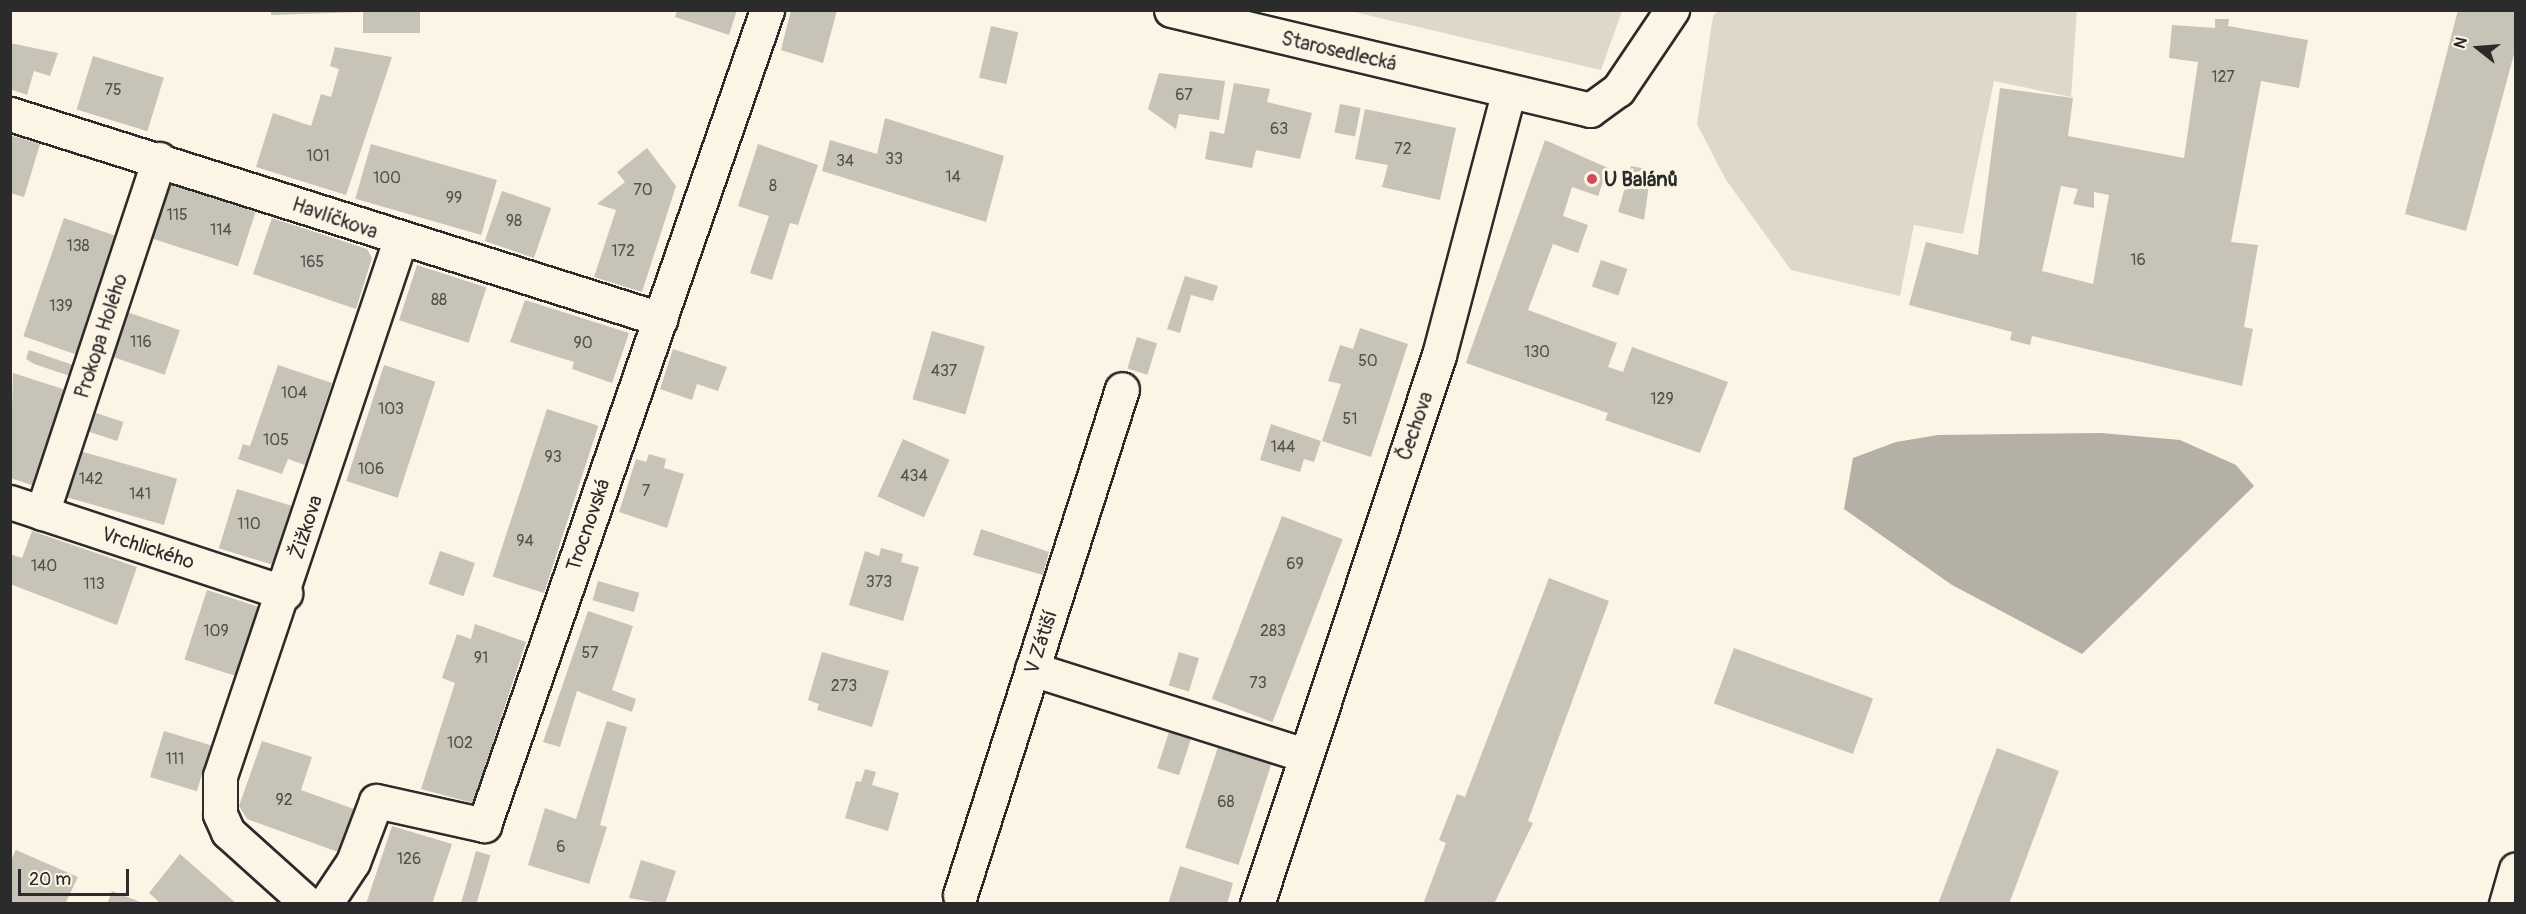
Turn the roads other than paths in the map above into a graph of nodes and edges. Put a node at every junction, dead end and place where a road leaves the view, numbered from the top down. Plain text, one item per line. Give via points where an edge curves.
1 (767, 10) edge
2 (1171, 10) edge
3 (1672, 10) edge
4 (1508, 93) junction
5 (10, 114) edge
6 (159, 159) junction
7 (400, 240) junction
8 (660, 319) junction
9 (1122, 389) dead end
10 (10, 502) edge
11 (42, 513) junction
12 (285, 593) junction
13 (1032, 669) junction
14 (1304, 755) junction
15 (2516, 869) edge
16 (960, 895) dead end
17 (308, 903) edge
18 (325, 903) edge
19 (1257, 903) edge
20 (2506, 903) edge

1 - 8 street, Trocnovská
2 - 4 street, Starosedlecká
3 - 4 street, Starosedlecká via 1618,90 1590,110
4 - 14 street, Čechova via 1438,355
5 - 6 street, Havlíčkova
6 - 7 street, Havlíčkova
6 - 11 street, Prokopa Holého
7 - 8 street, Havlíčkova
7 - 12 street, Žižkova
8 - 18 street, Trocnovská via 484,825 376,801 353,862
9 - 13 street, V Zátiší
10 - 11 street, Vrchlického
11 - 12 street, Vrchlického
12 - 17 street, Žižkova via 220,776 220,814 240,847
13 - 14 street
13 - 16 street, V Zátiší
14 - 19 street, Čechova
15 - 20 street

